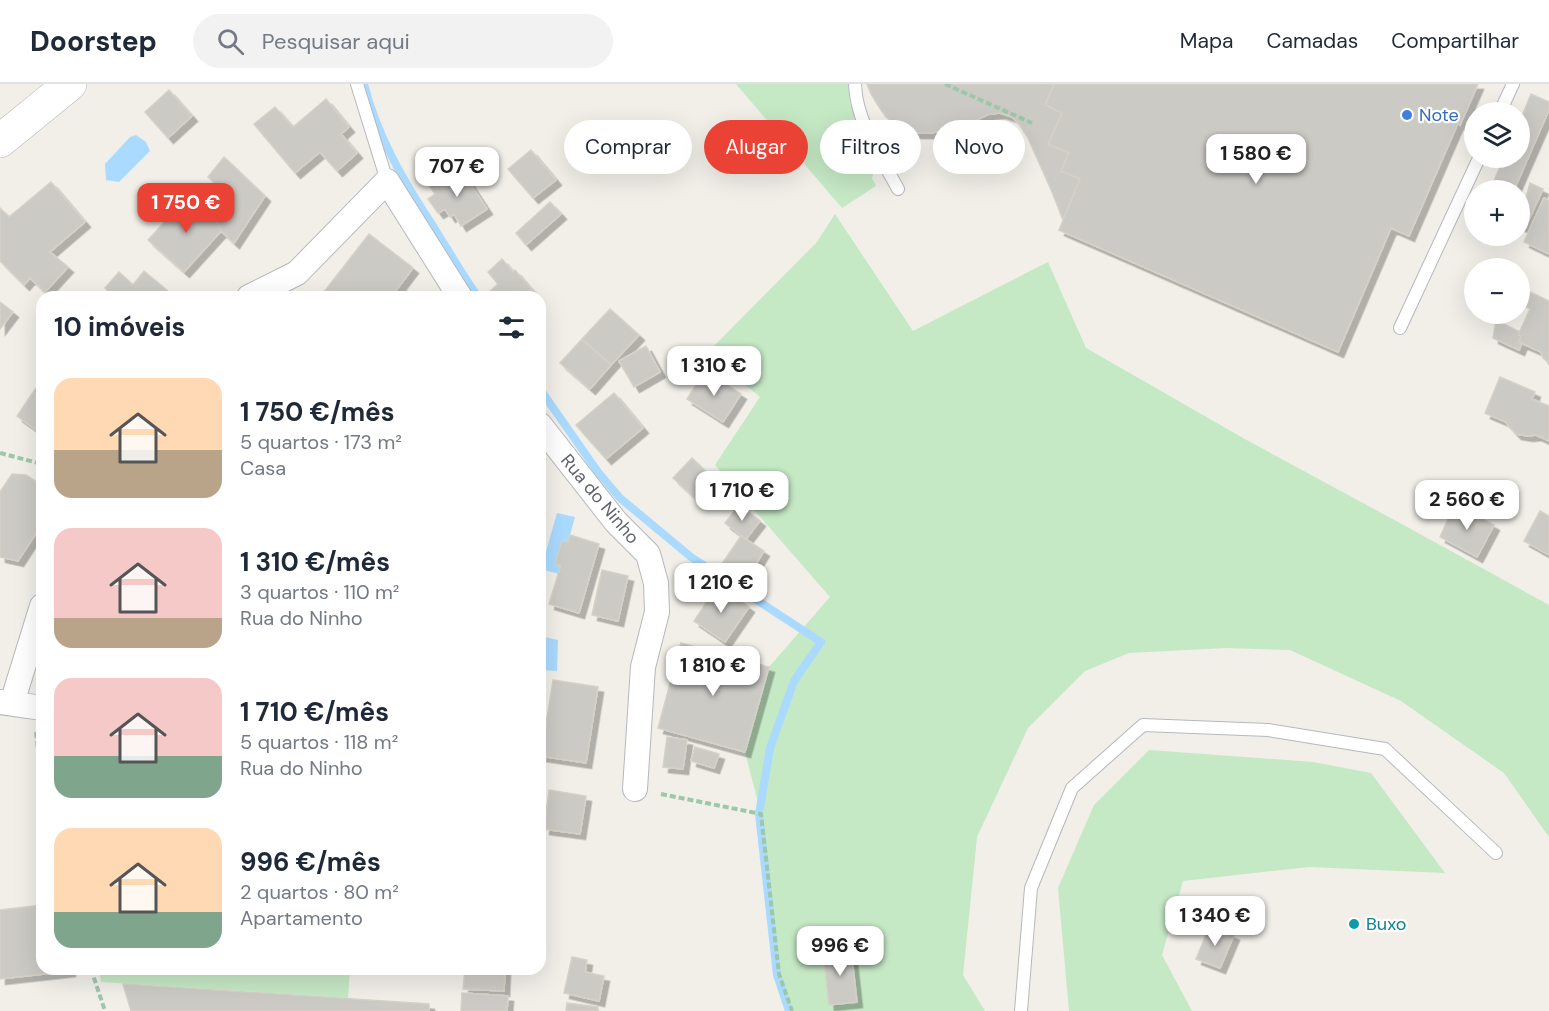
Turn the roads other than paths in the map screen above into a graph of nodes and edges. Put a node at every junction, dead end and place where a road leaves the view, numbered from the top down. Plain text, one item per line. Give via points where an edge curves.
1 (70, 84) edge
2 (357, 84) edge
3 (855, 84) edge
4 (1513, 84) edge
5 (1505, 102) edge
6 (0, 141) edge
7 (1474, 168) edge
8 (387, 181) junction
9 (898, 189) dead end
10 (261, 291) edge
11 (456, 291) edge
12 (1400, 328) dead end
13 (546, 434) edge
14 (36, 622) edge
15 (6, 703) edge
16 (36, 714) edge
17 (635, 789) road end
18 (1496, 853) dead end
19 (1021, 1011) edge

1 - 6 street
2 - 8 lane
3 - 9 lane via 862,120
4 - 5 lane
7 - 12 lane
8 - 10 street via 297,273
8 - 11 street
13 - 17 street, Rua do Ninho via 616,522 648,555 656,583 657,612 644,667
14 - 15 street
15 - 16 street
18 - 19 lane via 1385,749 1269,730 1143,725 1072,788 1031,888

